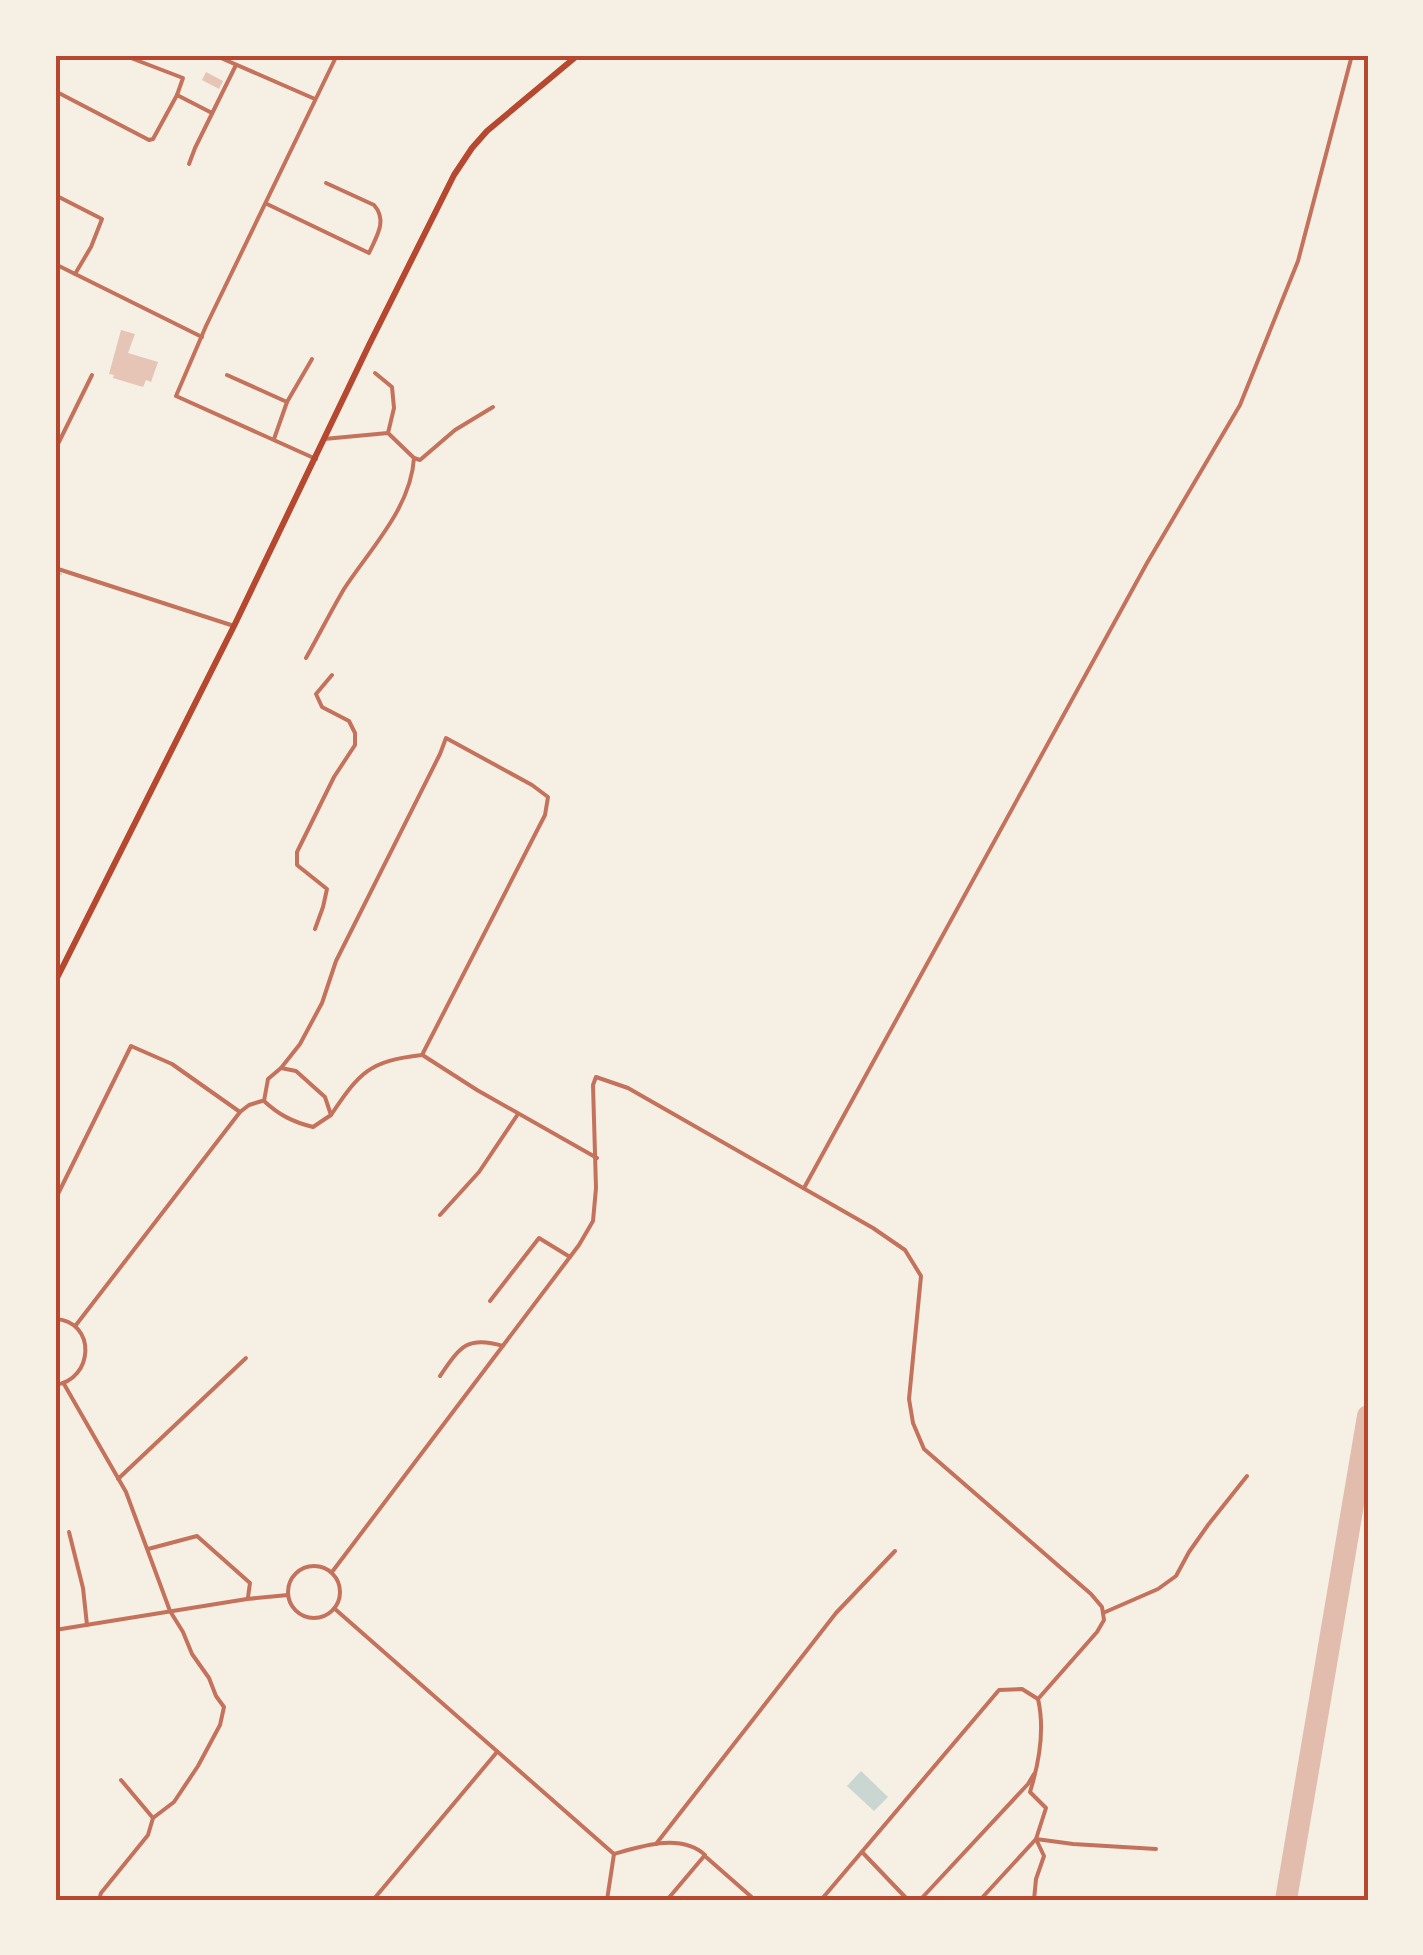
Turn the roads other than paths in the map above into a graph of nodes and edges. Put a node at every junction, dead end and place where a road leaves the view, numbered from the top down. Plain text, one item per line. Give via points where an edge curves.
1 (123, 55) edge
2 (214, 55) edge
3 (337, 55) edge
4 (578, 55) edge
5 (1352, 55) edge
6 (236, 66) junction
7 (55, 91) edge
8 (177, 95) junction
9 (315, 99) junction
10 (212, 113) junction
11 (189, 164) dead end
12 (326, 182) dead end
13 (55, 195) edge
14 (266, 204) junction
15 (55, 264) edge
16 (75, 274) junction
17 (202, 338) junction
18 (312, 358) dead end
19 (376, 372) dead end
20 (92, 375) dead end
21 (228, 375) dead end
22 (287, 402) junction
23 (493, 407) dead end
24 (388, 433) junction
25 (274, 439) junction
26 (324, 439) junction
27 (55, 450) edge
28 (316, 458) junction
29 (414, 458) junction
30 (55, 568) edge
31 (234, 626) junction
32 (306, 658) dead end
33 (332, 675) dead end
34 (315, 930) dead end
35 (55, 954) edge
36 (68, 956) junction
37 (55, 982) edge
38 (422, 1055) junction
39 (281, 1068) junction
40 (264, 1100) junction
41 (240, 1112) junction
42 (518, 1114) junction
43 (331, 1115) junction
44 (596, 1158) junction
45 (804, 1188) junction
46 (55, 1200) edge
47 (440, 1215) dead end
48 (570, 1257) junction
49 (490, 1300) dead end
50 (55, 1318) edge
51 (76, 1326) junction
52 (503, 1346) junction
53 (246, 1358) dead end
54 (440, 1376) dead end
55 (64, 1384) junction
56 (55, 1385) edge
57 (1247, 1476) dead end
58 (118, 1479) junction
59 (69, 1532) dead end
60 (148, 1549) junction
61 (895, 1552) dead end
62 (332, 1572) junction
63 (288, 1595) junction
64 (248, 1599) junction
65 (334, 1610) junction
66 (170, 1611) junction
67 (1103, 1613) junction
68 (87, 1625) junction
69 (55, 1630) edge
70 (1038, 1698) junction
71 (497, 1752) junction
72 (1038, 1766) junction
73 (121, 1780) dead end
74 (153, 1818) junction
75 (1036, 1838) junction
76 (656, 1844) junction
77 (1156, 1849) dead end
78 (863, 1853) junction
79 (614, 1854) junction
80 (705, 1855) junction
81 (752, 1899) edge
82 (98, 1900) edge
83 (374, 1900) edge
84 (607, 1900) edge
85 (667, 1900) edge
86 (821, 1900) edge
87 (908, 1900) edge
88 (920, 1900) edge
89 (980, 1900) edge
90 (1034, 1900) edge

1 - 8 street via 181,76
2 - 6 street
3 - 9 street
4 - 26 main road via 498,120 461,164
5 - 45 street via 1298,261 1240,405
6 - 9 street
6 - 10 street
7 - 8 street via 149,140
8 - 10 street
9 - 14 street
10 - 11 street
12 - 14 street via 380,211 368,253
13 - 16 street via 102,219
14 - 17 street
15 - 16 street
16 - 17 street
17 - 25 street via 176,396
18 - 22 street
19 - 24 street via 392,387
20 - 27 street
21 - 22 street
22 - 25 street
23 - 29 street
24 - 26 street
24 - 29 street
25 - 28 street
26 - 28 main road
28 - 31 main road
29 - 32 street via 403,499
30 - 31 street
31 - 36 main road
33 - 34 street via 316,694 322,707 349,721 355,744 297,852 297,866 327,889
35 - 36 street
36 - 37 main road
38 - 39 street via 546,815 548,797 446,738 336,961 322,1003
38 - 42 street
38 - 43 street via 370,1068
39 - 40 street via 268,1078
39 - 43 street via 296,1071 325,1097
40 - 41 street
40 - 43 street via 313,1127
41 - 46 street via 172,1064 131,1046
41 - 51 street
42 - 44 street
42 - 47 street
44 - 45 street via 596,1077 628,1088
44 - 48 street via 592,1221
45 - 67 street via 905,1250 921,1276 909,1398 924,1449 1091,1594
48 - 49 street via 539,1238
48 - 52 street
50 - 51 street
51 - 55 street via 87,1354
52 - 54 street via 482,1340 459,1348
52 - 62 street
53 - 58 street
55 - 56 street
55 - 58 street
57 - 67 street via 1176,1576
58 - 60 street
59 - 68 street
60 - 64 street via 196,1536 250,1583
60 - 66 street
61 - 76 street via 836,1613
62 - 63 street via 308,1566 290,1582
62 - 65 street via 341,1590
63 - 64 street
63 - 65 street via 292,1607 312,1619
64 - 66 street
65 - 71 street
66 - 68 street
66 - 74 street via 224,1707 198,1766 174,1802
67 - 70 street via 1097,1632
68 - 69 street
70 - 72 street
70 - 78 street via 1022,1689 1000,1690
71 - 79 street
71 - 83 street
72 - 75 street via 1030,1792 1046,1808
72 - 88 street
73 - 74 street
74 - 82 street via 148,1836
75 - 77 street
75 - 89 street
75 - 90 street via 1044,1856
76 - 79 street
76 - 80 street via 697,1848
78 - 86 street
78 - 87 street
79 - 84 street
80 - 81 street
80 - 85 street

